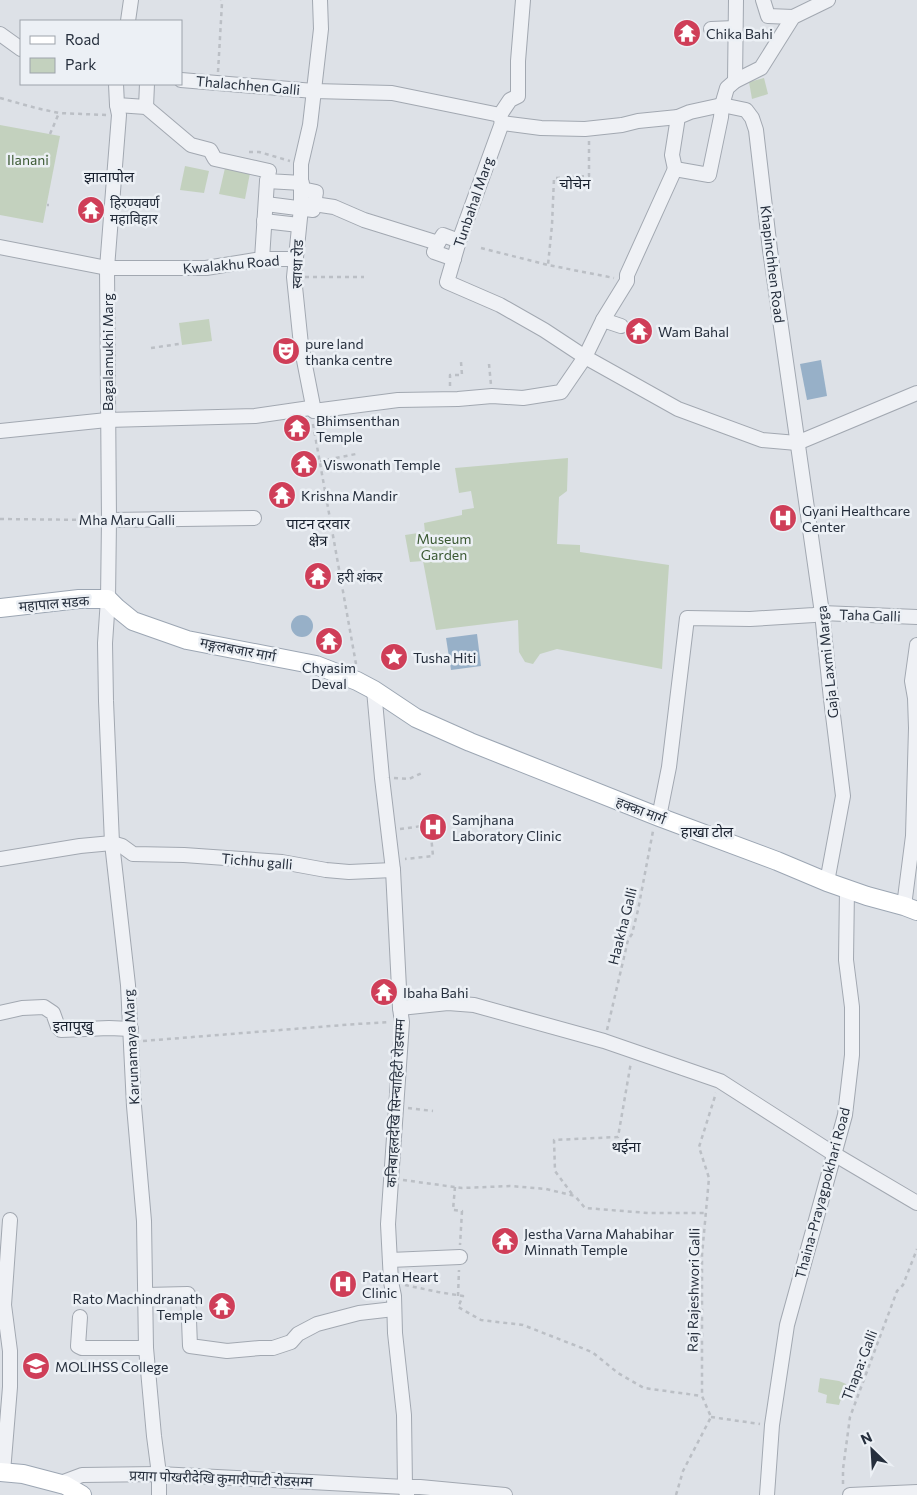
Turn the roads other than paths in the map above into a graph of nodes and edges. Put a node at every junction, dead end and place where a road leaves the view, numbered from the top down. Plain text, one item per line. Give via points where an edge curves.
1 (131, 0) edge
2 (320, 0) edge
3 (523, 0) edge
4 (736, 0) edge
5 (763, 0) edge
6 (828, 0) edge
7 (793, 17) junction
8 (128, 20) edge
9 (735, 28) junction
10 (710, 29) dead end
11 (0, 34) edge
12 (20, 47) edge
13 (182, 80) edge
14 (735, 80) junction
15 (116, 85) edge
16 (147, 85) edge
17 (314, 91) junction
18 (722, 106) junction
19 (146, 108) junction
20 (118, 110) junction
21 (678, 117) junction
22 (501, 119) junction
23 (675, 169) junction
24 (267, 181) junction
25 (302, 186) junction
26 (266, 204) junction
27 (308, 206) junction
28 (264, 221) junction
29 (299, 224) junction
30 (459, 241) junction
31 (438, 243) junction
32 (0, 247) edge
33 (262, 259) junction
34 (296, 259) junction
35 (454, 259) junction
36 (107, 268) junction
37 (603, 320) junction
38 (622, 326) dead end
39 (585, 357) junction
40 (917, 393) edge
41 (312, 409) junction
42 (107, 420) junction
43 (0, 431) edge
44 (797, 443) junction
45 (254, 518) dead end
46 (109, 520) junction
47 (108, 599) junction
48 (0, 608) edge
49 (822, 612) junction
50 (917, 616) edge
51 (917, 645) edge
52 (374, 690) junction
53 (659, 817) junction
54 (117, 844) junction
55 (0, 859) edge
56 (392, 865) junction
57 (827, 882) junction
58 (847, 889) junction
59 (910, 909) edge
60 (0, 1013) edge
61 (401, 1015) junction
62 (131, 1036) junction
63 (834, 1154) junction
64 (917, 1203) edge
65 (10, 1220) dead end
66 (460, 1257) road end
67 (390, 1260) junction
68 (3, 1265) edge
69 (146, 1295) junction
70 (394, 1309) junction
71 (80, 1317) dead end
72 (146, 1348) junction
73 (1, 1472) edge
74 (160, 1474) junction
75 (58, 1484) junction
76 (328, 1489) edge
77 (406, 1491) edge
78 (847, 1491) edge
79 (917, 1492) edge
80 (82, 1495) edge
81 (159, 1495) edge
82 (505, 1495) edge
83 (767, 1495) edge

1 - 8 street
2 - 17 street, स्वाथा रोड via 321,29
3 - 22 street via 518,96 510,100
4 - 9 street
5 - 7 street via 768,16
6 - 7 street
7 - 14 street via 761,68
9 - 10 street
9 - 14 street
11 - 12 street
13 - 17 street, Thalachhen Galli
14 - 18 street via 728,88
15 - 20 street, Bagalamukhi Marg
16 - 19 street
17 - 22 street, Thalachhen Galli via 392,93
17 - 25 street, स्वाथा रोड via 301,164
18 - 21 street, Thalachhen Galli
18 - 23 street via 709,176
18 - 44 street, Khapinchhen Road via 746,110 756,130
19 - 20 street
19 - 24 street via 191,145 210,150 215,159 268,171
20 - 36 street, Bagalamukhi Marg
21 - 22 street, Thalachhen Galli via 589,129 541,128
21 - 23 street via 672,155
22 - 30 street, Tunbahal Marg
23 - 37 street via 626,275 627,281
24 - 25 street
24 - 26 street
25 - 27 street, स्वाथा रोड
26 - 27 street
26 - 28 street
27 - 29 street, स्वाथा रोड
27 - 31 street via 334,207
28 - 29 street
28 - 33 street
29 - 34 street, स्वाथा रोड
30 - 31 street via 443,235
30 - 35 street, Tunbahal Marg
31 - 35 street via 434,252
32 - 36 street, Kwalakhu Road
33 - 34 street, Kwalakhu Road
33 - 36 street, Kwalakhu Road via 206,268
34 - 41 street, स्वाथा रोड via 294,277
35 - 39 street, Tunbahal Marg via 447,282 500,305
36 - 42 street, Bagalamukhi Marg
37 - 38 street
37 - 39 street
39 - 41 street via 561,392 523,398 398,400
39 - 44 street via 678,409 762,440
40 - 44 street
41 - 42 street via 255,416
42 - 43 street
42 - 46 street, Bagalamukhi Marg
44 - 49 street, Gaja Laxmi Marga
45 - 46 street, Mha Maru Galli
46 - 47 street, Bagalamukhi Marg
47 - 48 main road, महापाल सडक
47 - 52 main road, मङ्गलबजार मार्ग via 133,621 160,631 187,640 316,665
47 - 54 street, Karunamaya Marg via 106,702
49 - 50 street, Taha Galli
49 - 53 street, Taha Galli via 750,619 687,618 669,767
49 - 57 street, Gaja Laxmi Marga via 842,796
51 - 59 street via 912,680 916,728
52 - 53 main road, हक्का मार्ग via 416,718
52 - 56 street, कनिबाहलदेखि सिन्चाहिटी रोडसम्म
53 - 57 main road, हक्का मार्ग via 778,860
54 - 55 street via 80,846
54 - 56 street, Tichhu galli via 134,854 282,862 349,872
54 - 62 street, Karunamaya Marg
56 - 61 street, कनिबाहलदेखि सिन्चाहिटी रोडसम्म
57 - 58 main road, हक्का मार्ग
58 - 59 main road, हक्का मार्ग
58 - 63 street, Thaina-Prayagpokhari Road via 846,960 852,1007 852,1054 845,1116
60 - 62 street via 44,1007 53,1013 61,1030 109,1028
61 - 63 street via 448,1003 474,1005 604,1041 720,1081
61 - 67 street, कनिबाहलदेखि सिन्चाहिटी रोडसम्म via 388,1224
62 - 69 street, Karunamaya Marg
63 - 64 street
63 - 83 street, Thaina-Prayagpokhari Road via 787,1325 772,1425
65 - 68 street
66 - 67 street
67 - 70 street, कनिबाहलदेखि सिन्चाहिटी रोडसम्म
68 - 73 street via 10,1386
69 - 70 street via 188,1294 190,1346 227,1351 273,1348 291,1342 298,1334 317,1324 359,1313
69 - 72 street, Karunamaya Marg
70 - 77 street, कनिबाहलदेखि सिन्चाहिटी रोडसम्म via 404,1415
71 - 72 street via 78,1346 82,1348
72 - 74 street, Karunamaya Marg
73 - 75 main road via 23,1474
74 - 75 street, प्रयाग पोखरीदेखि कुमारीपाटी रोडसम्म via 82,1475
74 - 76 street, प्रयाग पोखरीदेखि कुमारीपाटी रोडसम्म
74 - 81 street, Karunamaya Marg
75 - 80 main road
76 - 77 street, प्रयाग पोखरीदेखि कुमारीपाटी रोडसम्म
77 - 82 street, प्रयाग पोखरीदेखि कुमारीपाटी रोडसम्म via 420,1487
78 - 79 street

